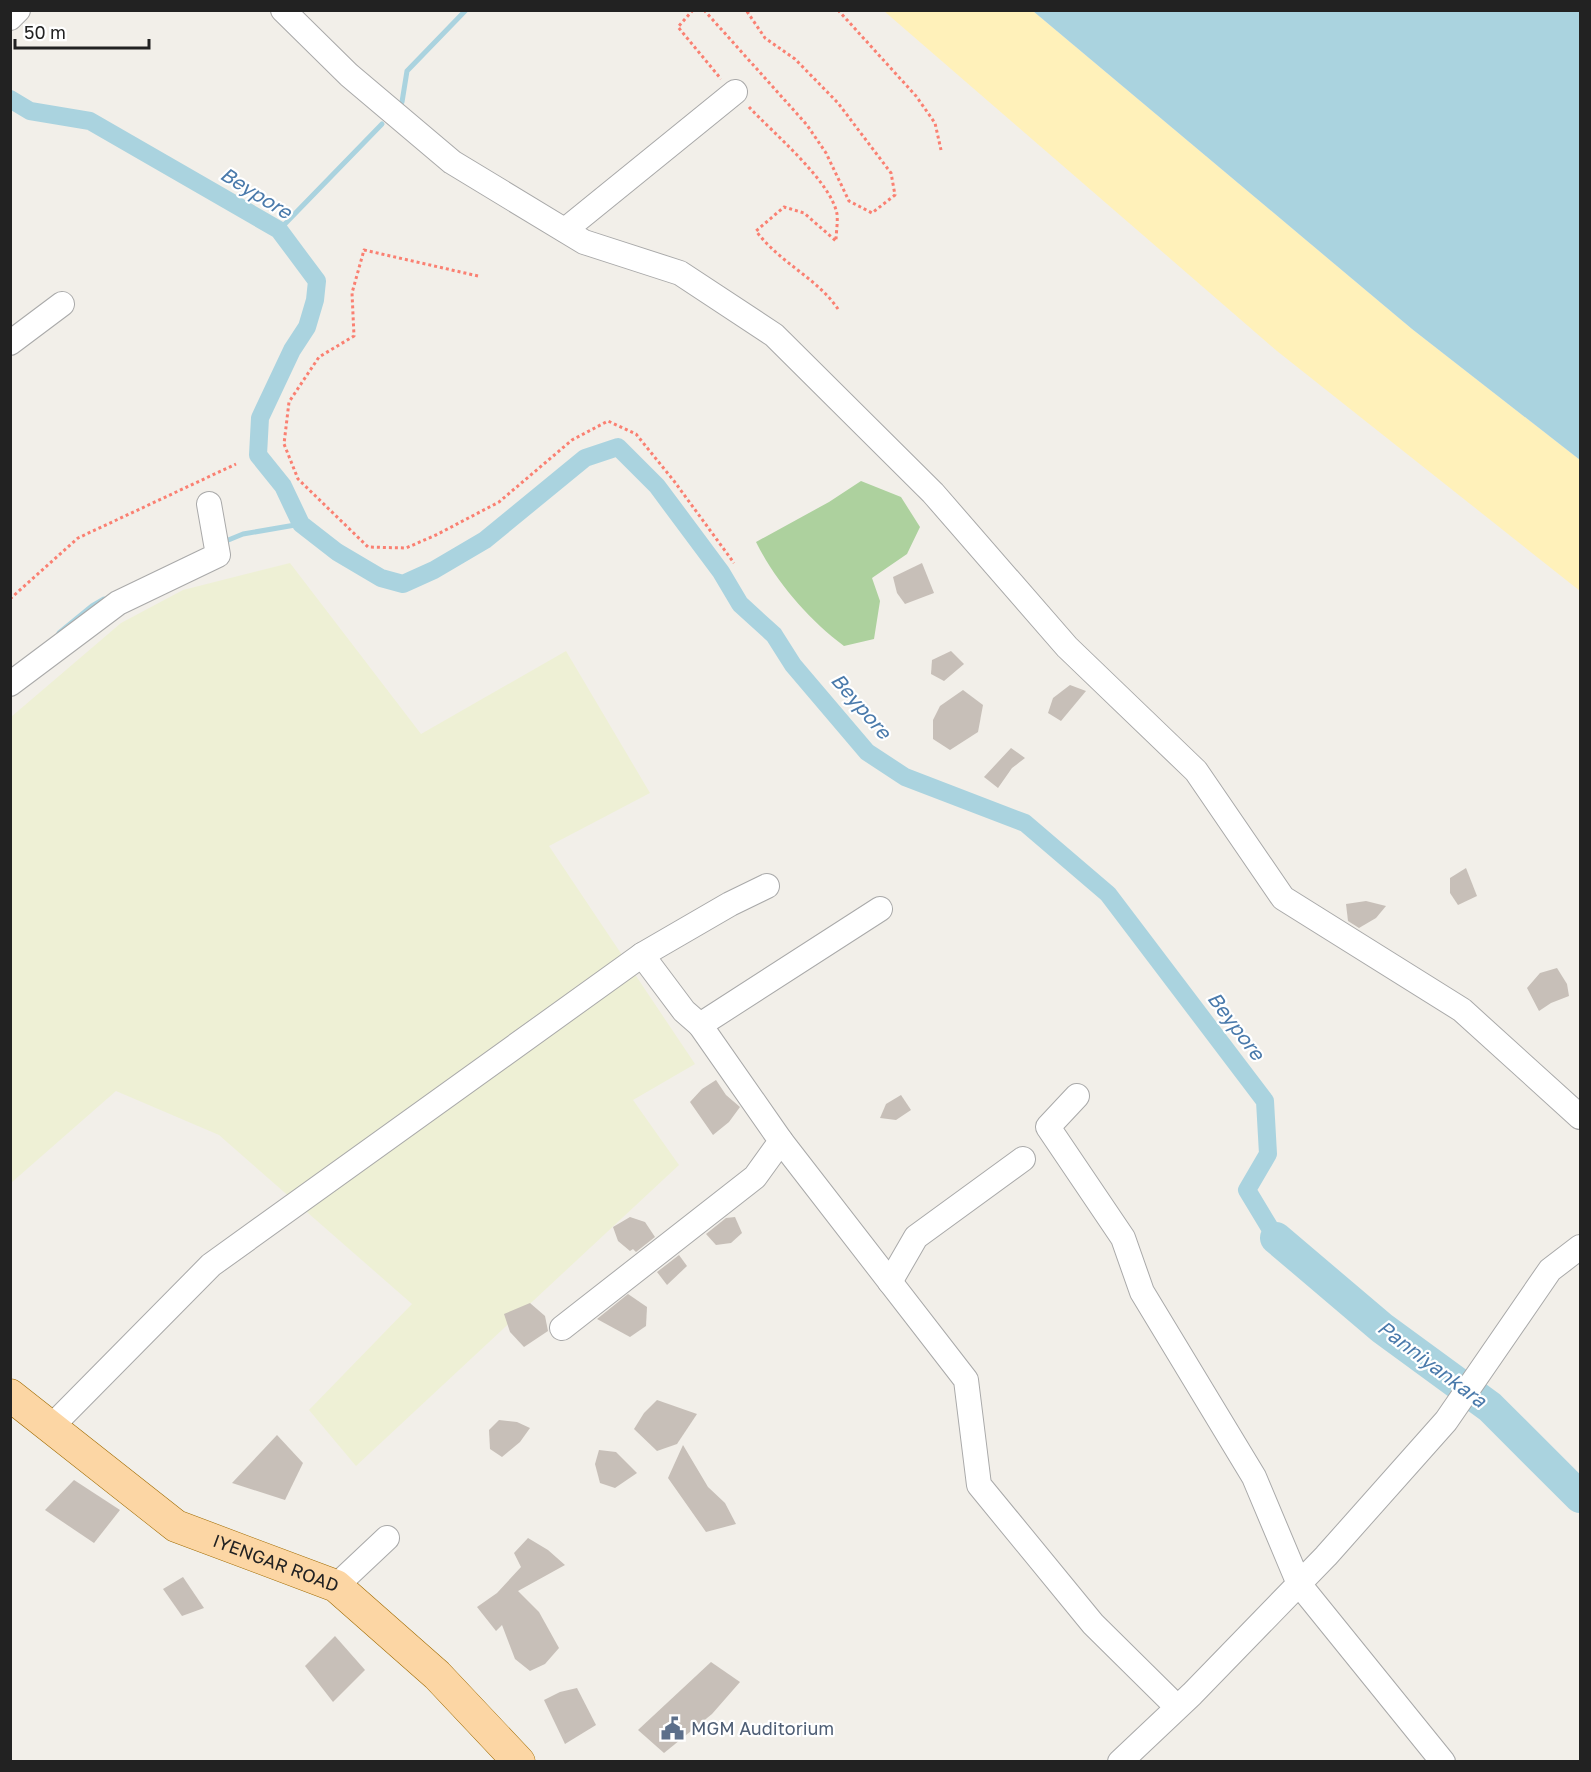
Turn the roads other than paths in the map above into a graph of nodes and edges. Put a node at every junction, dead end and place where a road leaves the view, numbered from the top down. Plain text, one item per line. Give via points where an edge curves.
1 (18, 10) edge
2 (284, 10) edge
3 (10, 18) edge
4 (735, 92) road end
5 (565, 230) junction
6 (62, 304) dead end
7 (10, 343) edge
8 (209, 504) dead end
9 (10, 684) edge
10 (767, 886) dead end
11 (880, 909) dead end
12 (642, 955) junction
13 (700, 1025) junction
14 (1077, 1096) dead end
15 (1581, 1117) edge
16 (781, 1141) junction
17 (1023, 1159) dead end
18 (1581, 1247) edge
19 (890, 1282) junction
20 (562, 1328) dead end
21 (10, 1395) edge
22 (51, 1427) junction
23 (387, 1538) dead end
24 (1299, 1584) junction
25 (336, 1586) junction
26 (1178, 1707) junction
27 (519, 1761) edge
28 (1120, 1761) edge
29 (1443, 1761) edge

1 - 3 street
2 - 5 street via 349,75 452,162
4 - 5 street
5 - 15 street via 584,242 680,273 774,335 933,493 1066,647 1196,771 1283,898 1461,1010
6 - 7 street
8 - 9 street via 218,555 118,603
10 - 12 street
11 - 13 street
12 - 13 street via 684,1011
12 - 22 street via 211,1265
13 - 16 street
14 - 24 street via 1047,1127 1123,1238 1142,1292 1254,1478
16 - 19 street
16 - 20 street via 755,1176
17 - 19 street via 916,1237
18 - 24 street via 1550,1270 1446,1421
19 - 26 street via 966,1380 979,1485 1093,1624
21 - 22 main road, IYENGAR ROAD
22 - 25 main road, IYENGAR ROAD via 176,1526
23 - 25 street
24 - 26 street
24 - 29 street
25 - 27 main road, IYENGAR ROAD via 437,1675
26 - 28 street

